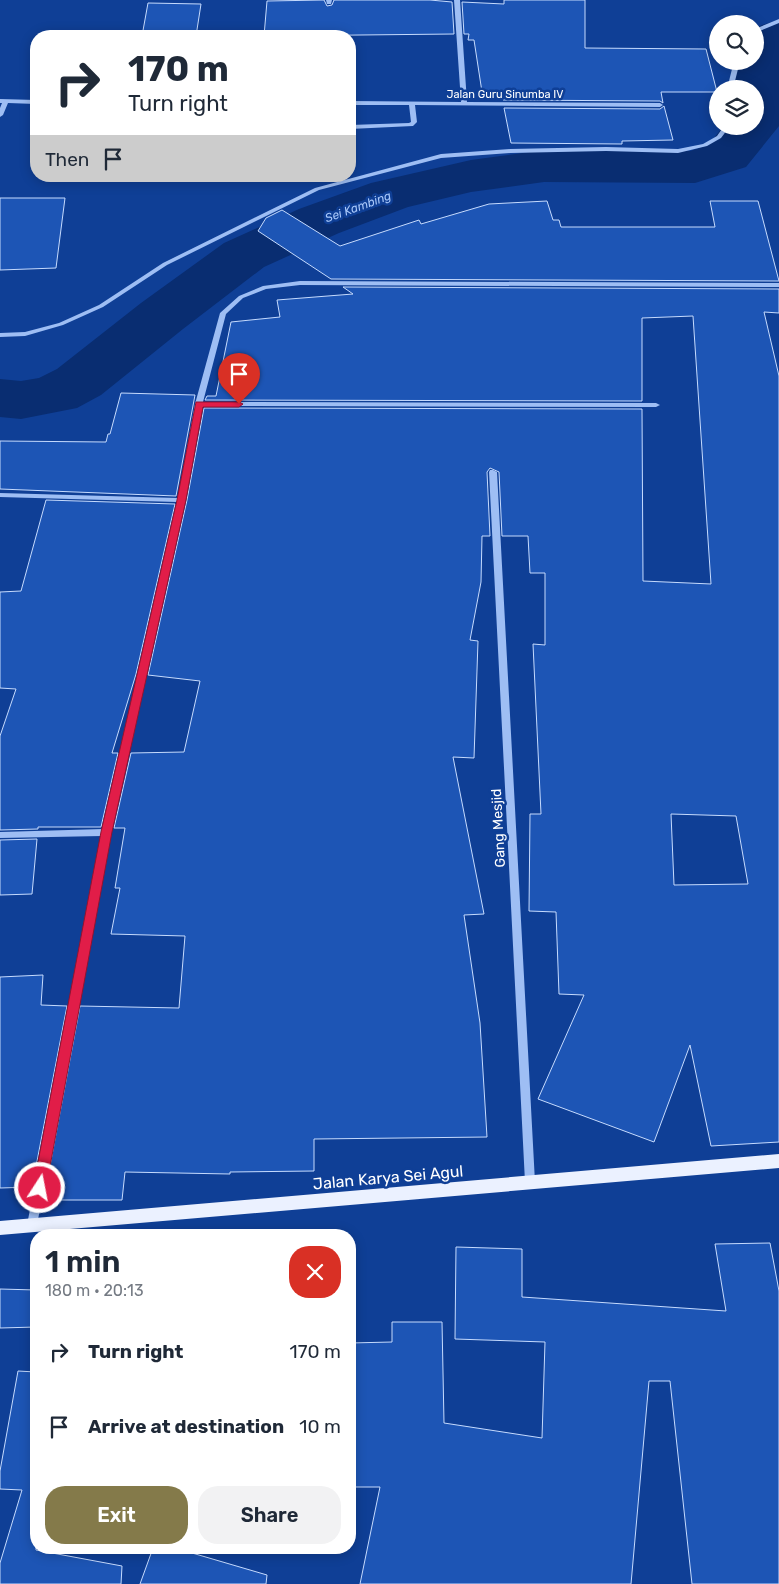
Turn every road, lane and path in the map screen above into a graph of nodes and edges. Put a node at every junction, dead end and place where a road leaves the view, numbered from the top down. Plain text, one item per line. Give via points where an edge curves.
1 (457, 0) edge
2 (779, 21) edge
3 (764, 27) edge
4 (3, 101) edge
5 (30, 102) edge
6 (356, 103) edge
7 (412, 103) junction
8 (464, 103) junction
9 (660, 105) dead end
10 (0, 116) edge
11 (356, 128) edge
12 (720, 135) edge
13 (356, 179) edge
14 (343, 182) edge
15 (779, 285) edge
16 (0, 335) edge
17 (199, 404) junction
18 (656, 406) dead end
19 (493, 472) dead end
20 (0, 495) edge
21 (182, 500) junction
22 (106, 832) junction
23 (0, 835) edge
24 (779, 1161) edge
25 (530, 1182) junction
26 (32, 1225) junction
27 (0, 1228) edge

1 - 8 street
2 - 3 street
4 - 5 street
4 - 10 street
6 - 7 street, Jalan Guru Sinumba IV
7 - 8 street, Jalan Guru Sinumba IV
7 - 11 street via 414,122 411,125
8 - 9 street, Jalan Guru Sinumba IV
12 - 13 street via 705,145 678,151 510,151 441,156
14 - 16 street via 317,189 165,264 93,309 61,324 25,334
15 - 17 street via 300,283 265,287 241,297 223,313
17 - 18 street
17 - 21 street
19 - 25 street, Gang Mesjid
20 - 21 street
21 - 22 street
22 - 23 street
22 - 26 street
24 - 25 main road, Jalan Karya Sei Agul
25 - 26 main road, Jalan Karya Sei Agul
26 - 27 main road, Jalan Karya Sei Agul

